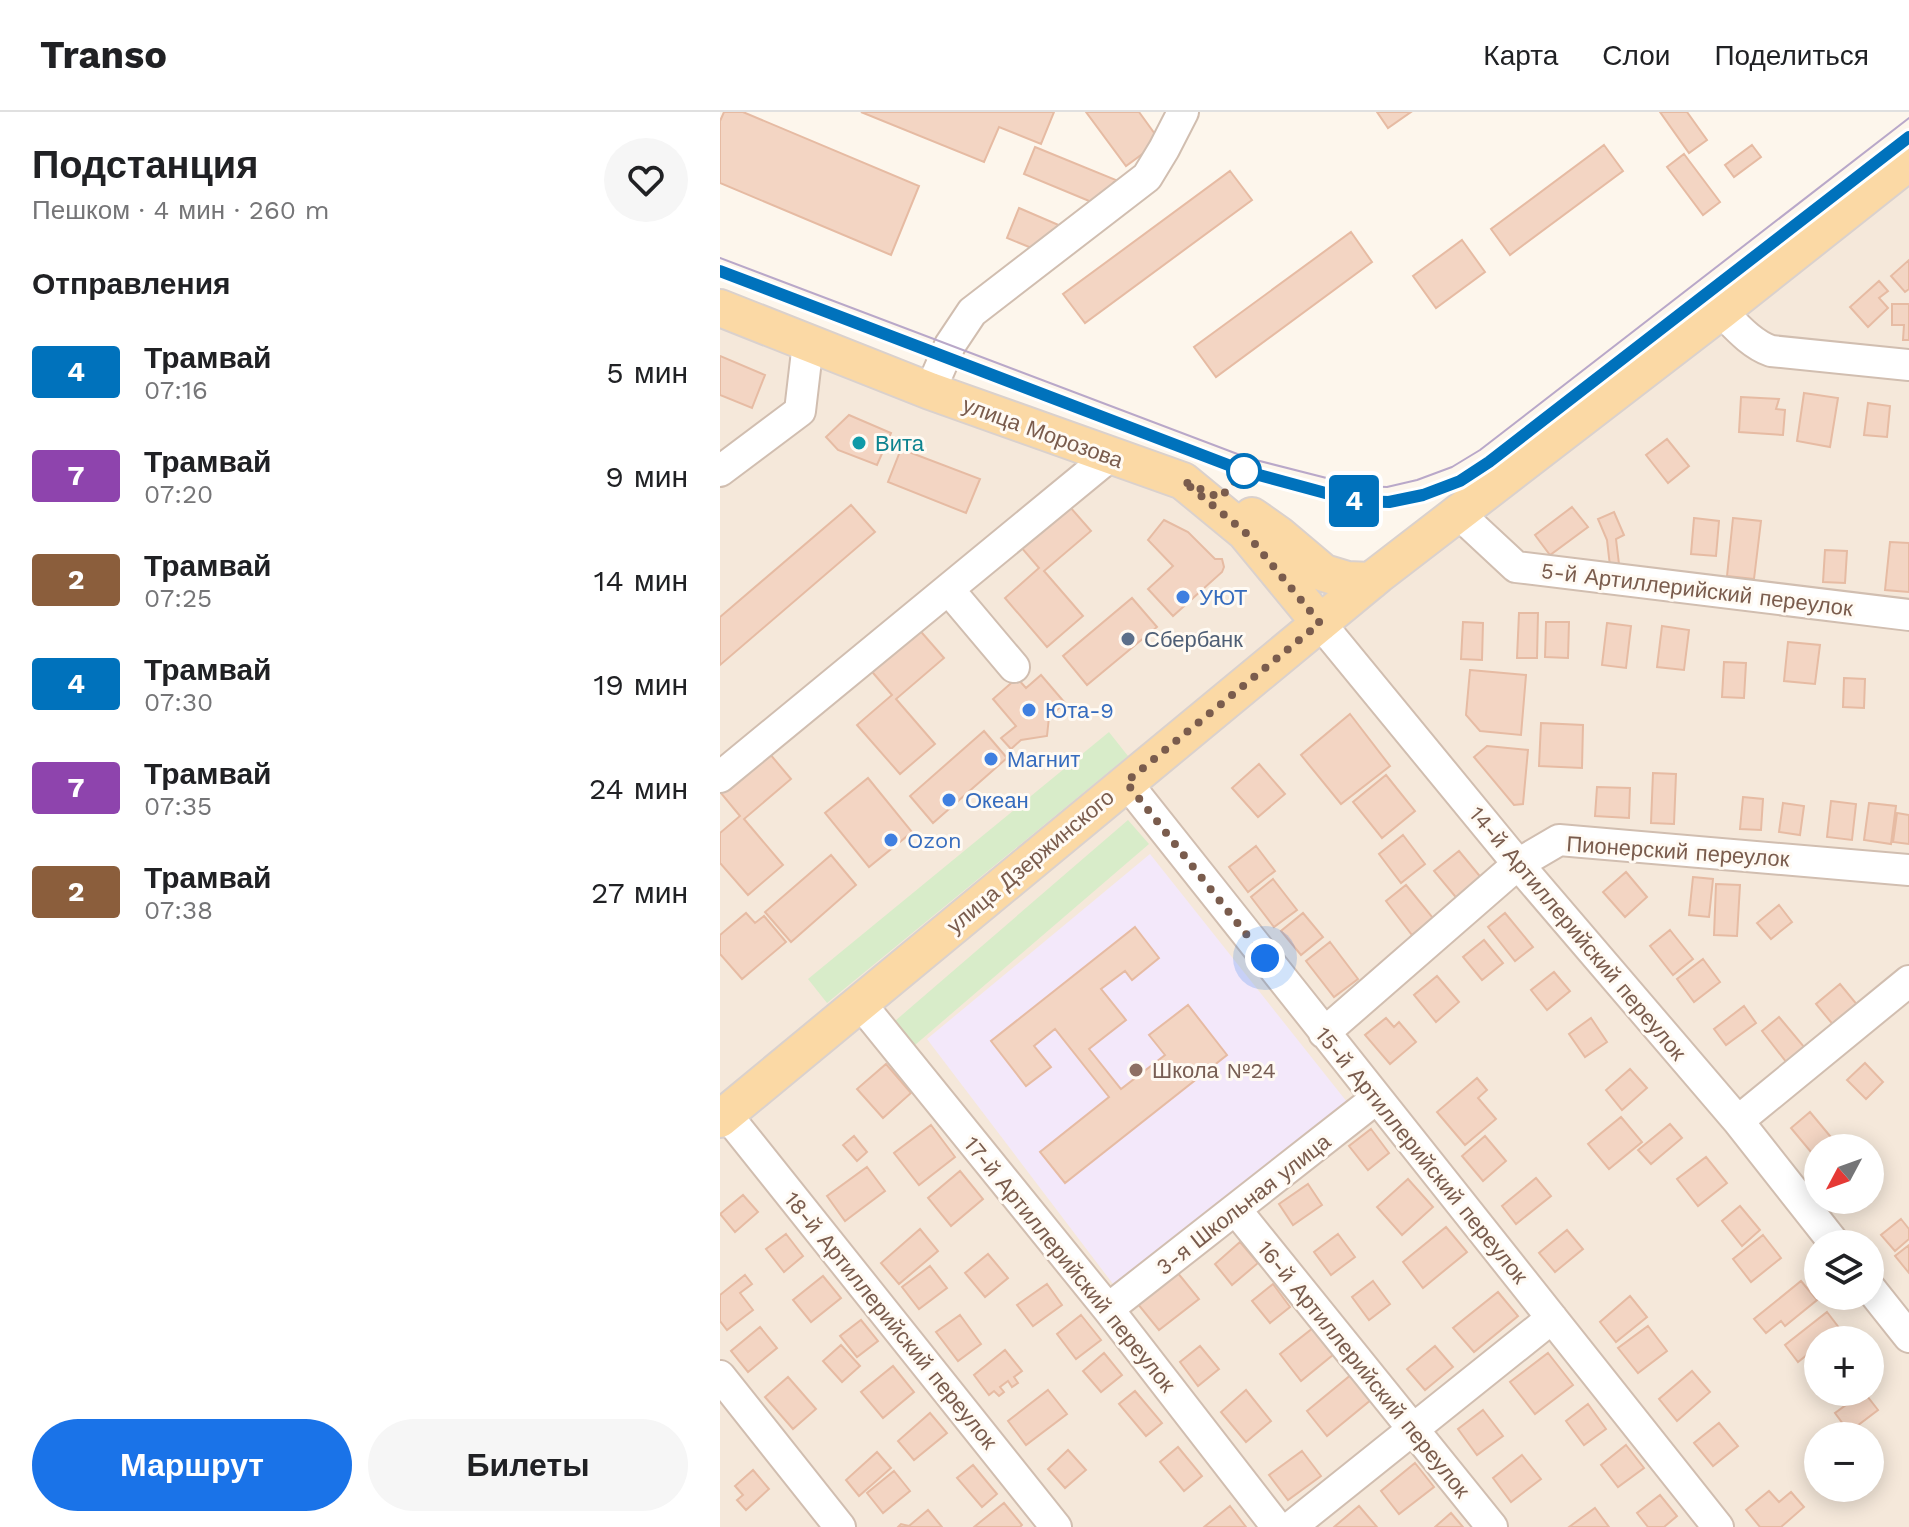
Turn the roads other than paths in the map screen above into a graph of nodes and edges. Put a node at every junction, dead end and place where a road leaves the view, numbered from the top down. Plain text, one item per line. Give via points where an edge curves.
1 (1175, 117) edge
2 (1909, 162) edge
3 (720, 308) edge
4 (1721, 311) junction
5 (808, 343) junction
6 (1909, 365) edge
7 (930, 391) junction
8 (1110, 456) junction
9 (720, 471) edge
10 (1183, 481) junction
11 (1458, 513) junction
12 (1371, 581) junction
13 (949, 590) junction
14 (1909, 615) edge
15 (1320, 623) junction
16 (1014, 667) dead end
17 (720, 777) edge
18 (1126, 782) junction
19 (1518, 864) junction
20 (1909, 870) edge
21 (1909, 981) edge
22 (860, 1003) junction
23 (1324, 1033) junction
24 (1377, 1098) junction
25 (723, 1116) edge
26 (1738, 1121) junction
27 (1236, 1210) junction
28 (1824, 1230) edge
29 (1884, 1300) edge
30 (1108, 1309) junction
31 (1903, 1317) edge
32 (1552, 1318) junction
33 (720, 1376) edge
34 (1412, 1430) junction
35 (840, 1527) edge
36 (1056, 1527) edge
37 (1277, 1527) edge
38 (1291, 1527) edge
39 (1492, 1527) edge
40 (1718, 1527) edge

1 - 7 street via 1147,177 972,312
2 - 4 main road, улица Дзержинского
3 - 5 main road, улица Морозова
4 - 6 street via 1771,351
4 - 11 main road, улица Дзержинского
5 - 7 main road, улица Морозова
5 - 9 street via 800,411
7 - 8 main road, улица Морозова
8 - 10 main road, улица Морозова
8 - 13 street
10 - 12 main road via 1247,513 1324,573
10 - 15 main road, улица Морозова via 1245,532
11 - 12 main road, улица Дзержинского
11 - 14 street, 5-й Артиллерийский переулок via 1516,567
12 - 15 main road, улица Дзержинского
13 - 16 street
13 - 17 street
15 - 18 main road, улица Дзержинского
15 - 19 street, 14-й Артиллерийский переулок
18 - 22 main road, улица Дзержинского
18 - 23 street, 15-й Артиллерийский переулок
19 - 20 street, Пионерский переулок via 1559,840
19 - 23 street, Пионерский переулок
19 - 26 street, 14-й Артиллерийский переулок
21 - 26 street
22 - 25 main road, улица Дзержинского
22 - 30 street, 17-й Артиллерийский переулок
23 - 24 street, 15-й Артиллерийский переулок
24 - 27 street, 3-я Школьная улица
24 - 32 street, 15-й Артиллерийский переулок
25 - 36 street, 18-й Артиллерийский переулок
26 - 28 street, 14-й Артиллерийский переулок
27 - 30 street, 3-я Школьная улица
27 - 34 street, 16-й Артиллерийский переулок
29 - 31 street
30 - 37 street, 17-й Артиллерийский переулок
32 - 34 street
32 - 40 street, 15-й Артиллерийский переулок
33 - 35 street
34 - 38 street
34 - 39 street, 16-й Артиллерийский переулок

